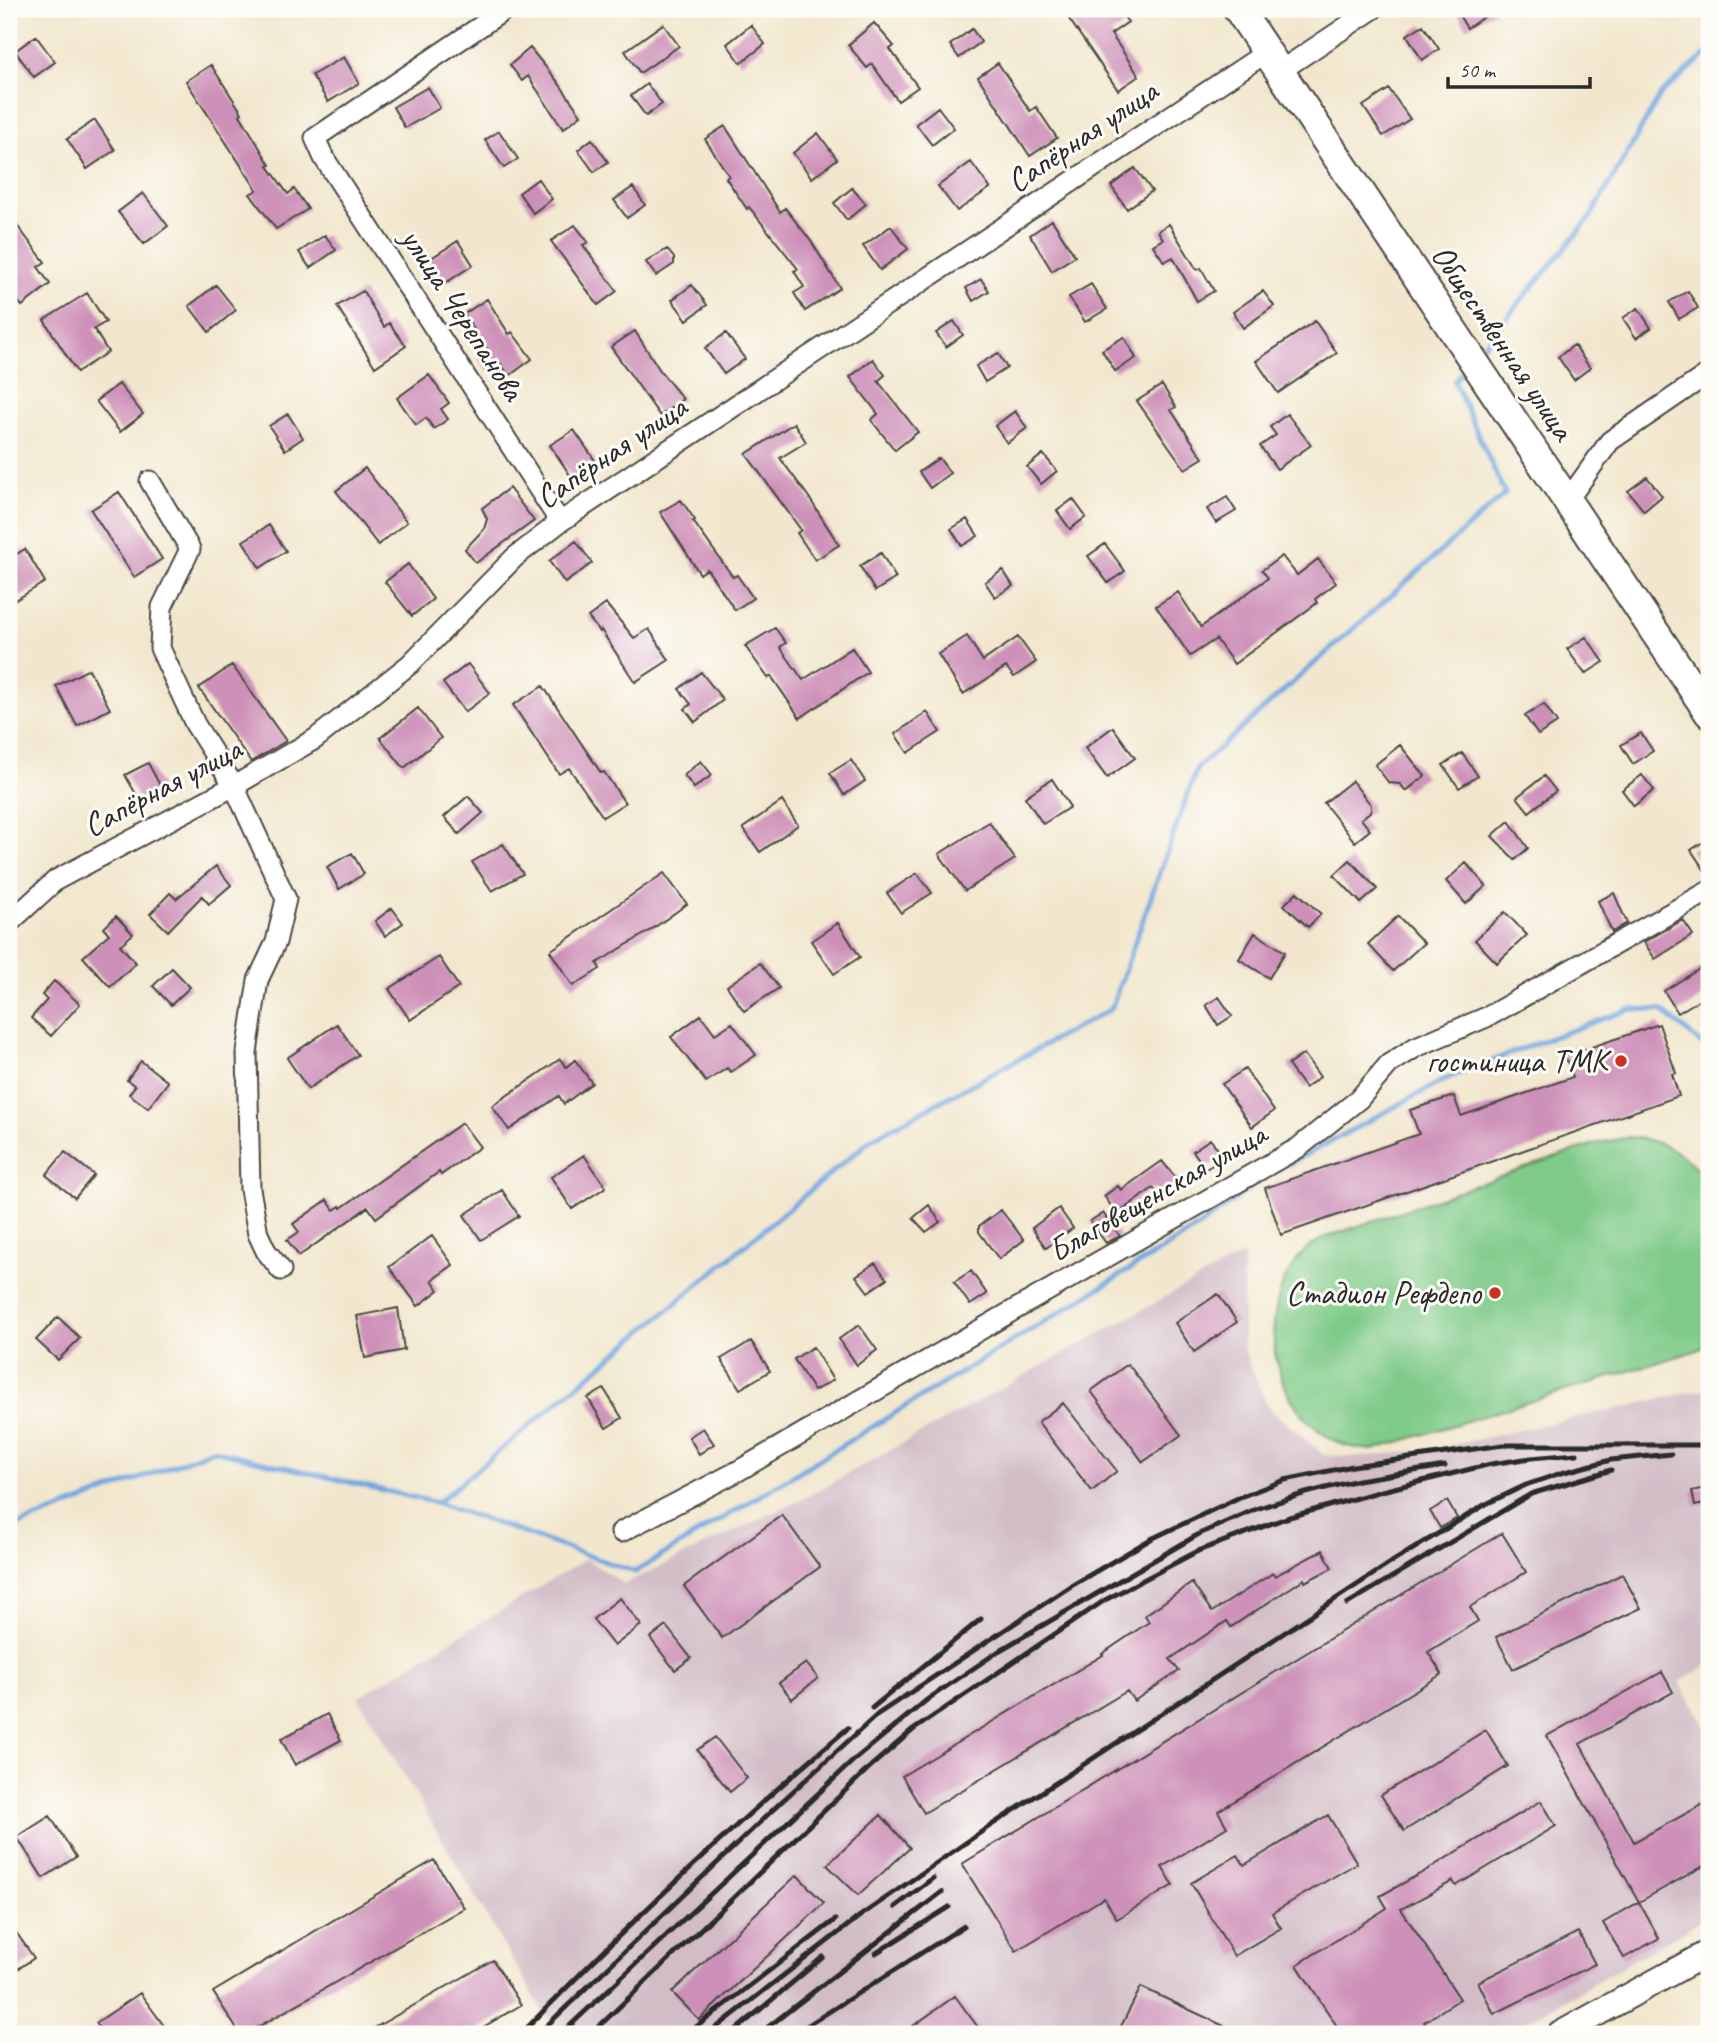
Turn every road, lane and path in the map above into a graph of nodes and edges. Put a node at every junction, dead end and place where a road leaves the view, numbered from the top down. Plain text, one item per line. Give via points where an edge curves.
1 (506, 9) edge
2 (1238, 9) edge
3 (1373, 9) edge
4 (1273, 61) junction
5 (1709, 373) edge
6 (150, 481) dead end
7 (1567, 501) junction
8 (560, 522) junction
9 (1709, 713) edge
10 (234, 786) junction
11 (1709, 891) edge
12 (9, 923) edge
13 (281, 1270) dead end
14 (621, 1532) dead end
15 (1709, 1952) edge
16 (1560, 2034) edge

1 - 8 street, улица Черепанова via 315,138
2 - 4 main road, Общественная улица
3 - 4 street, Сапёрная улица
4 - 7 main road, Общественная улица
4 - 8 street, Сапёрная улица
5 - 7 street via 1610,441
6 - 10 street via 190,549 162,607 160,648 195,724
7 - 9 main road, Общественная улица
8 - 10 street, Сапёрная улица via 515,557 410,664 315,738
10 - 12 street, Сапёрная улица via 56,880
10 - 13 street via 286,899 276,942 258,981 247,1052 250,1189 258,1234
11 - 14 street, Благовещенская улица via 1489,1016 1416,1046 1389,1064 1359,1099 1298,1148 738,1471
15 - 16 street

